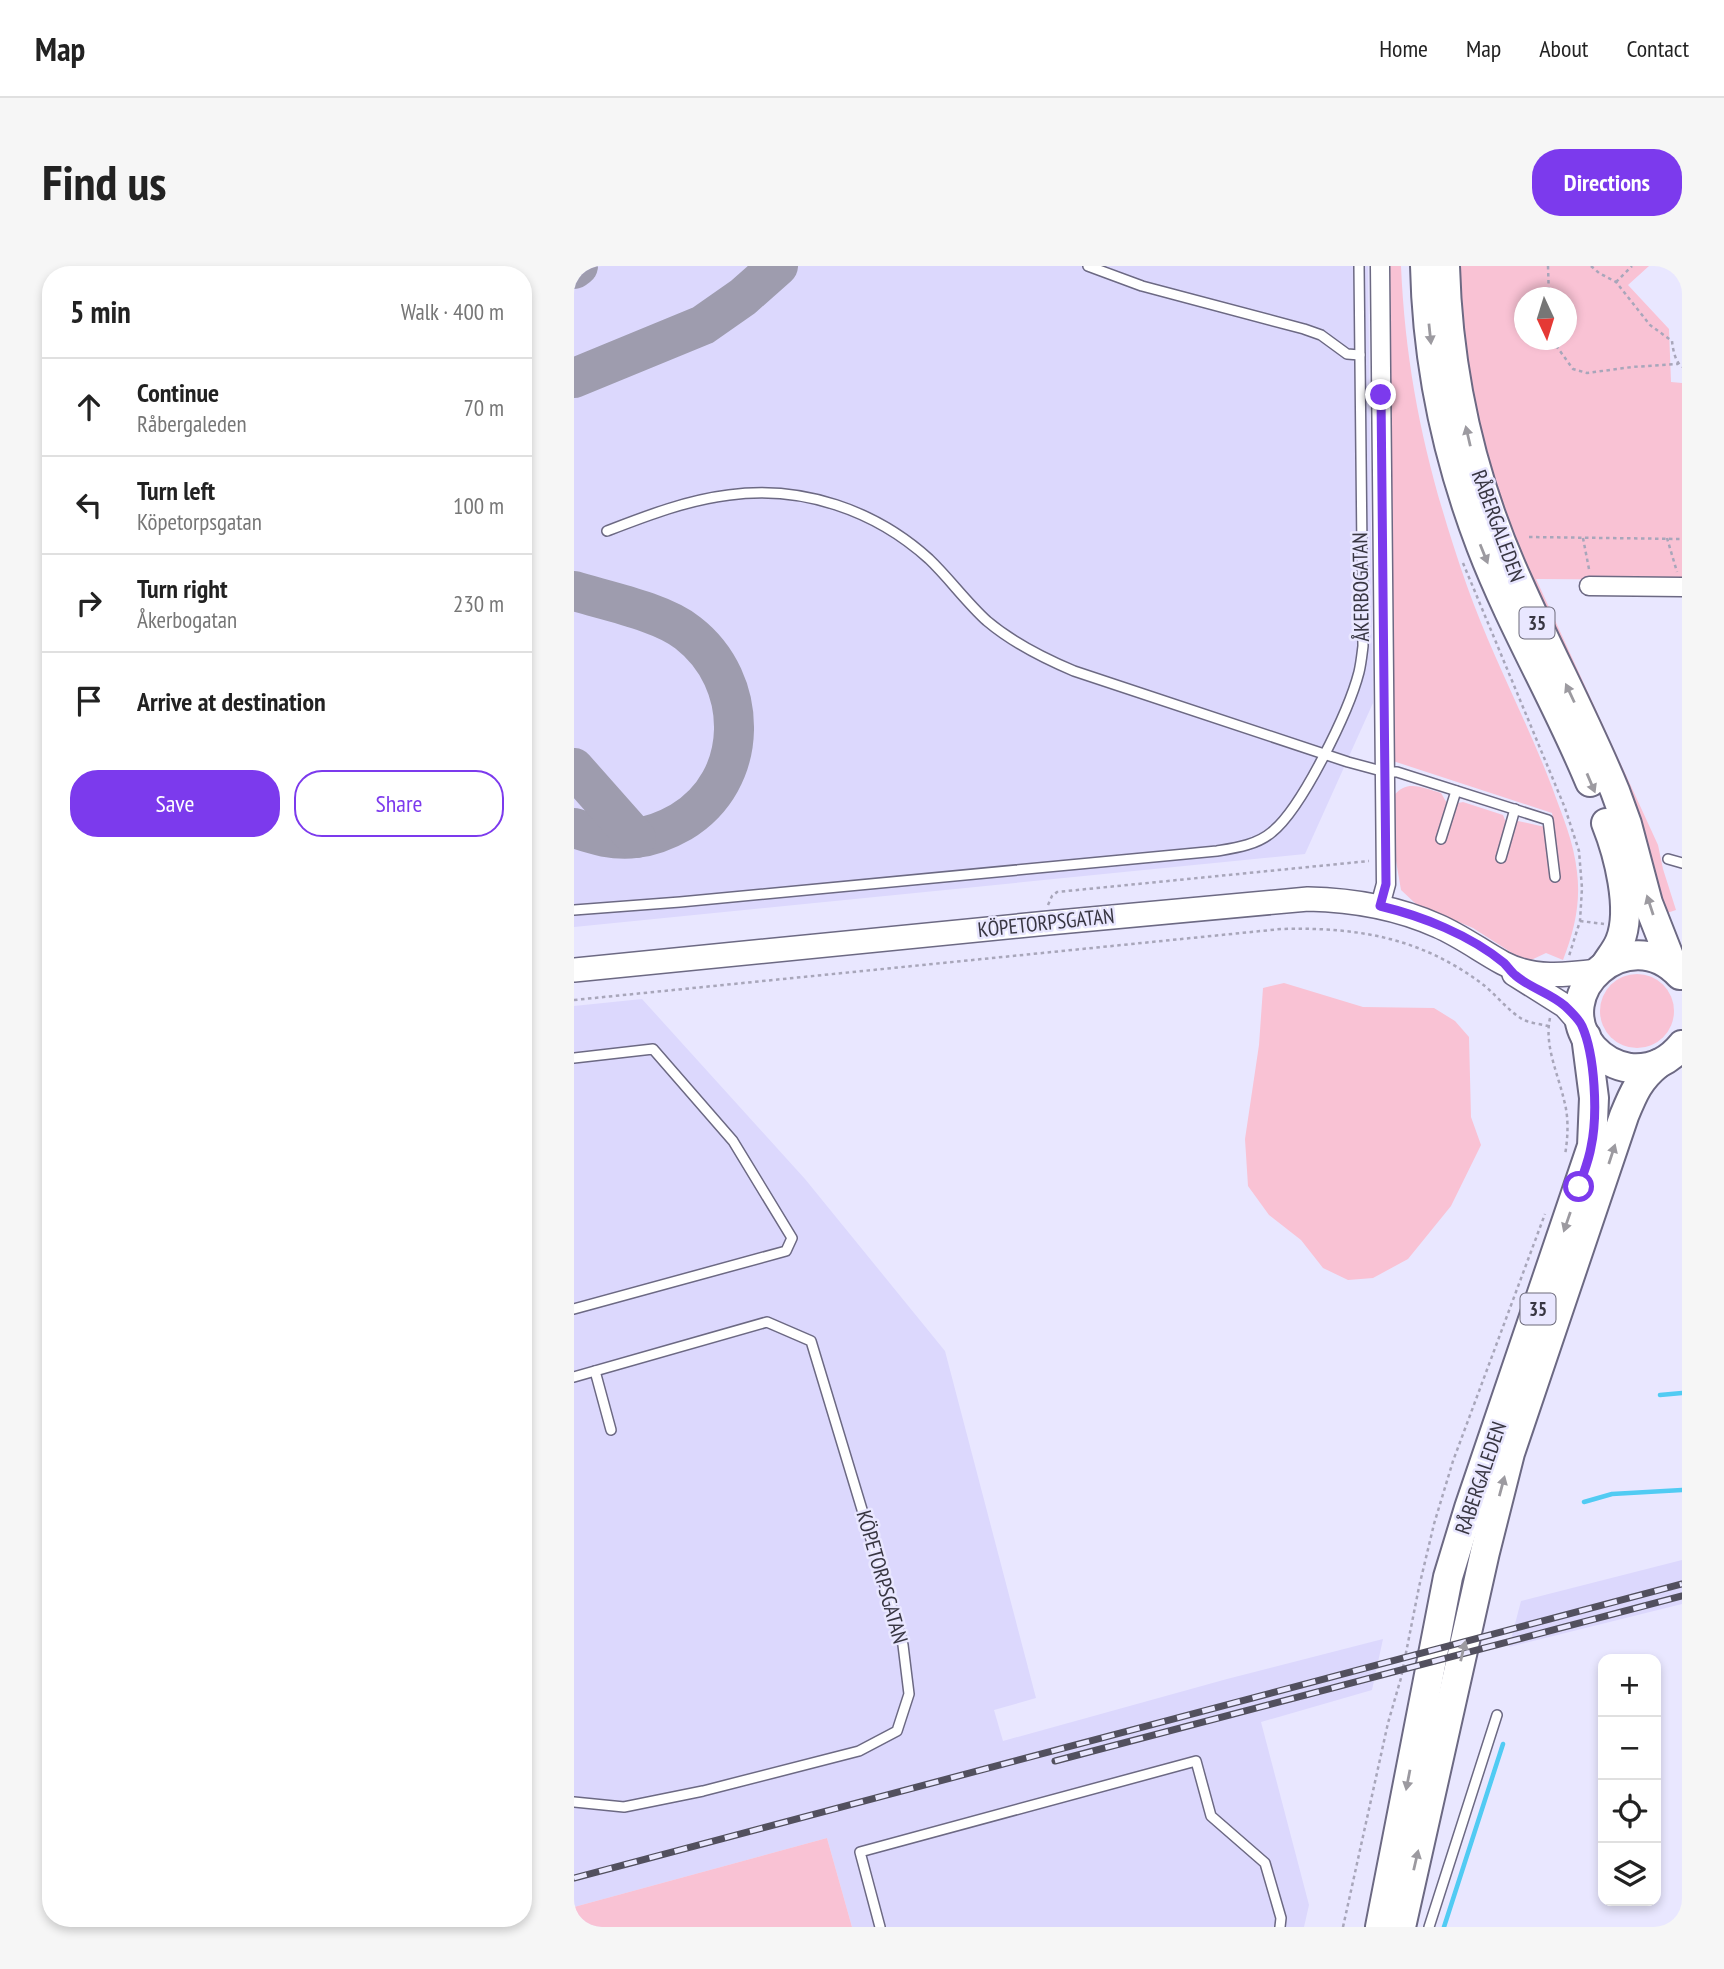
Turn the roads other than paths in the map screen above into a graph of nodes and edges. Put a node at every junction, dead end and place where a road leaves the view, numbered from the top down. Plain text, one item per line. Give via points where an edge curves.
1 (1088, 266) edge
2 (1359, 266) edge
3 (1380, 266) edge
4 (1425, 266) edge
5 (1445, 266) edge
6 (1360, 355) junction
7 (607, 531) dead end
8 (1591, 586) road end
9 (1682, 587) edge
10 (1325, 754) junction
11 (1385, 772) junction
12 (1456, 791) junction
13 (1515, 809) junction
14 (1441, 839) dead end
15 (1501, 858) dead end
16 (1668, 859) dead end
17 (1682, 863) edge
18 (1555, 877) dead end
19 (1380, 906) junction
20 (574, 910) edge
21 (1505, 964) junction
22 (1602, 967) junction
23 (574, 970) edge
24 (1678, 973) edge
25 (1583, 1030) junction
26 (1673, 1055) edge
27 (574, 1058) edge
28 (574, 1309) edge
29 (595, 1371) junction
30 (574, 1377) edge
31 (611, 1430) dead end
32 (1497, 1715) dead end
33 (574, 1802) edge
34 (880, 1927) edge
35 (1280, 1927) edge
36 (1380, 1927) edge
37 (1401, 1927) edge
38 (1429, 1927) edge

1 - 6 lane via 1142,286 1304,329 1348,354
2 - 6 lane
3 - 11 street, ÅKERBOGATAN
4 -> 22 main road, RÅBERGALEDEN / 35 via 1439,397 1480,545 1589,778 1617,860 1624,926 1619,945
24 -> 5 main road, RÅBERGALEDEN / 35 via 1648,903 1615,791 1518,583 1481,485 1452,355
6 - 10 lane via 1363,646 1359,671
7 - 10 lane via 671,508 728,495 779,493 849,508 909,542 988,621 1027,650 1074,671
8 - 9 street
10 - 11 lane
10 - 20 lane via 1273,832 1243,846
11 - 12 lane
11 - 19 street, ÅKERBOGATAN via 1386,884
12 - 13 lane
12 - 14 lane
13 - 15 lane
13 - 18 lane via 1548,820
16 - 17 lane
19 - 21 street, KÖPETORPSGATAN via 1439,926
19 - 23 street, KÖPETORPSGATAN via 1308,900
21 - 22 street, KÖPETORPSGATAN via 1556,975
21 - 25 street, KÖPETORPSGATAN via 1565,1006
22 - 24 main road, 35 via 1641,955 1658,959
22 - 25 main road, 35 via 1583,995
25 - 26 main road, 35 via 1601,1056 1616,1064 1633,1068
25 -> 36 main road, RÅBERGALEDEN / 35 via 1594,1098 1592,1146 1448,1577
37 -> 26 main road, RÅBERGALEDEN / 35 via 1510,1453 1636,1086
27 - 28 lane via 653,1049 733,1141 792,1238 786,1251
29 - 30 lane, KÖPETORPSGATAN
29 - 31 lane
29 - 33 lane, KÖPETORPSGATAN via 767,1322 811,1341 903,1645 909,1694 897,1731 859,1751 624,1807
32 - 38 lane
34 - 35 lane via 860,1852 1196,1761 1211,1816 1265,1863

